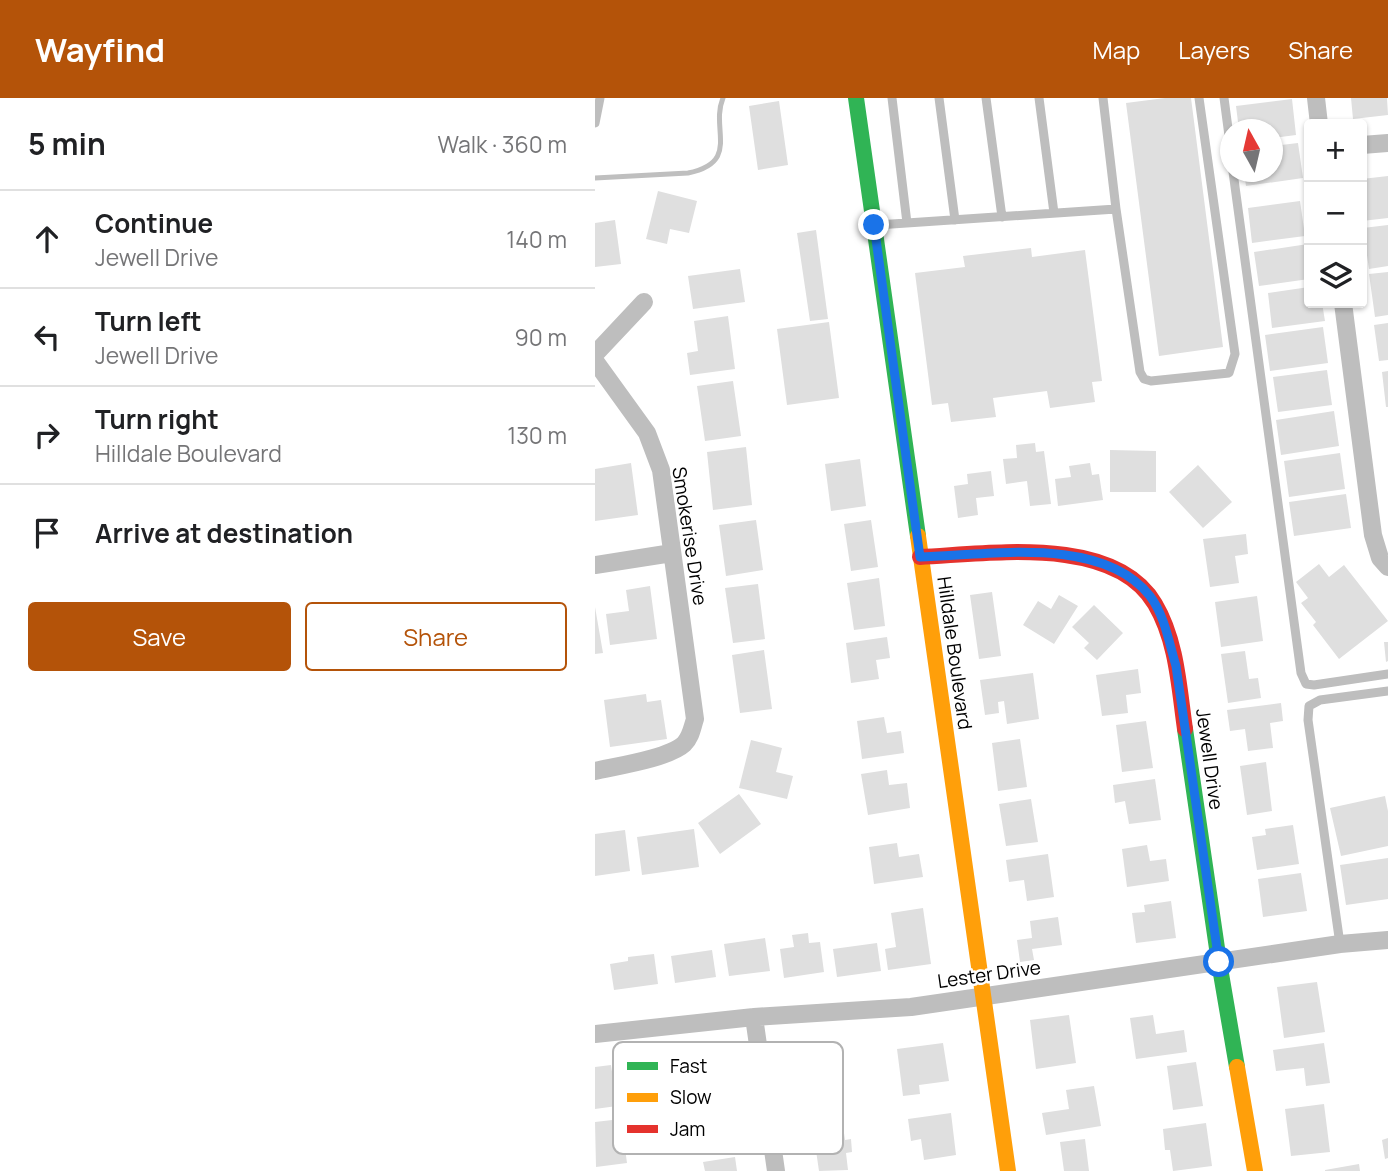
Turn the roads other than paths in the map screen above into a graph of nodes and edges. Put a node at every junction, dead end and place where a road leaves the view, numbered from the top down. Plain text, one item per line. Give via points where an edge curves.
1 (600, 98) edge
2 (856, 98) edge
3 (892, 98) edge
4 (939, 98) edge
5 (986, 98) edge
6 (1039, 98) edge
7 (1103, 98) edge
8 (1199, 98) edge
9 (1223, 98) edge
10 (1316, 98) edge
11 (1226, 119) edge
12 (1318, 119) edge
13 (595, 122) edge
14 (1388, 143) edge
15 (1367, 145) edge
16 (1234, 182) edge
17 (1117, 209) junction
18 (1053, 214) junction
19 (1002, 217) junction
20 (955, 220) junction
21 (907, 223) junction
22 (874, 225) junction
23 (644, 302) dead end
24 (1344, 308) edge
25 (595, 354) edge
26 (595, 361) edge
27 (672, 553) junction
28 (920, 557) junction
29 (595, 565) edge
30 (1388, 567) edge
31 (1388, 674) edge
32 (1388, 691) edge
33 (595, 771) edge
34 (1388, 940) edge
35 (1340, 944) junction
36 (1219, 962) junction
37 (982, 996) junction
38 (754, 1017) junction
39 (595, 1034) edge
40 (758, 1042) edge
41 (1008, 1171) edge
42 (1255, 1171) edge

1 - 13 lane
2 - 22 street, Hilldale Boulevard
3 - 21 lane
4 - 20 lane
5 - 19 lane
6 - 18 lane
7 - 17 lane
8 - 17 lane via 1235,354 1229,373 1144,379
9 - 11 lane
10 - 12 street
14 - 15 street
16 - 31 lane via 1301,673 1307,684 1314,685
17 - 18 lane
18 - 19 lane
19 - 20 lane
20 - 21 lane
21 - 22 lane
22 - 28 street, Hilldale Boulevard
23 - 25 street
24 - 30 street via 1373,535
26 - 27 street, Smokerise Drive via 647,433 661,470
27 - 29 street
27 - 33 street, Smokerise Drive via 695,719 691,735 684,745 661,755
28 - 36 street, Jewell Drive via 1082,556 1132,578 1151,597 1164,622 1176,666
28 - 37 street, Hilldale Boulevard
32 - 35 lane via 1320,700 1309,706
34 - 35 street, Lester Drive
35 - 36 street, Lester Drive
36 - 37 street, Lester Drive
36 - 42 street, Jewell Drive
37 - 38 street, Lester Drive via 911,1007
37 - 41 street, Hilldale Boulevard
38 - 39 street, Lester Drive
38 - 40 street

